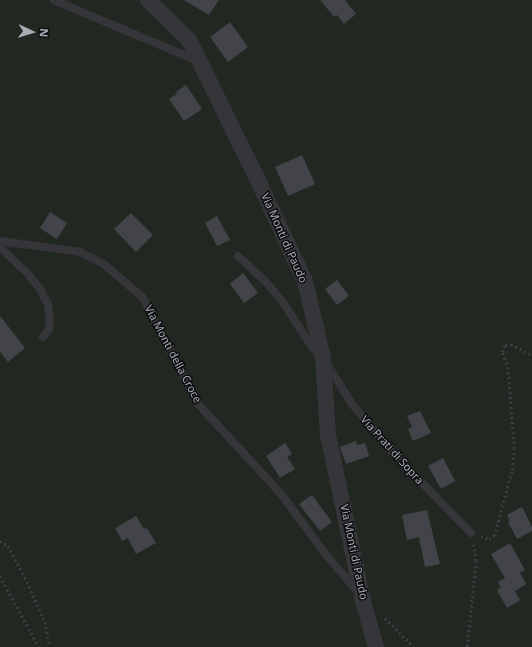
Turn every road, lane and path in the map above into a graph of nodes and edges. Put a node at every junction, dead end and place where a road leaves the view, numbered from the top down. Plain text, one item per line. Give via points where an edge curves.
1 (54, 0) edge
2 (148, 0) edge
3 (202, 63) junction
4 (0, 241) edge
5 (0, 247) edge
6 (238, 256) dead end
7 (43, 337) dead end
8 (532, 355) edge
9 (323, 358) junction
10 (471, 533) junction
11 (0, 541) edge
12 (0, 576) edge
13 (362, 598) junction
14 (383, 616) dead end
15 (39, 647) edge
16 (50, 647) edge
17 (376, 647) edge
18 (414, 647) edge
19 (467, 647) edge

1 - 3 lane
2 - 3 street, Via Monti di Paudo via 189,40
3 - 9 street, Via Monti di Paudo via 305,281
4 - 13 lane, Via Monti della Croce via 80,252 104,264 142,296 199,405 281,494
5 - 7 lane via 29,275 48,304 49,329
6 - 9 lane, Via Prati di Sopra via 282,301 312,347
8 - 10 path via 511,344 505,345 502,352 508,369 514,449 512,470 494,536 489,539
9 - 10 lane, Via Prati di Sopra via 352,404 390,450
9 - 13 street, Via Monti di Paudo via 328,435
10 - 19 path via 476,561
11 - 16 path via 8,546 25,577 45,622
12 - 15 path
13 - 17 street, Via Monti di Paudo
14 - 18 path

